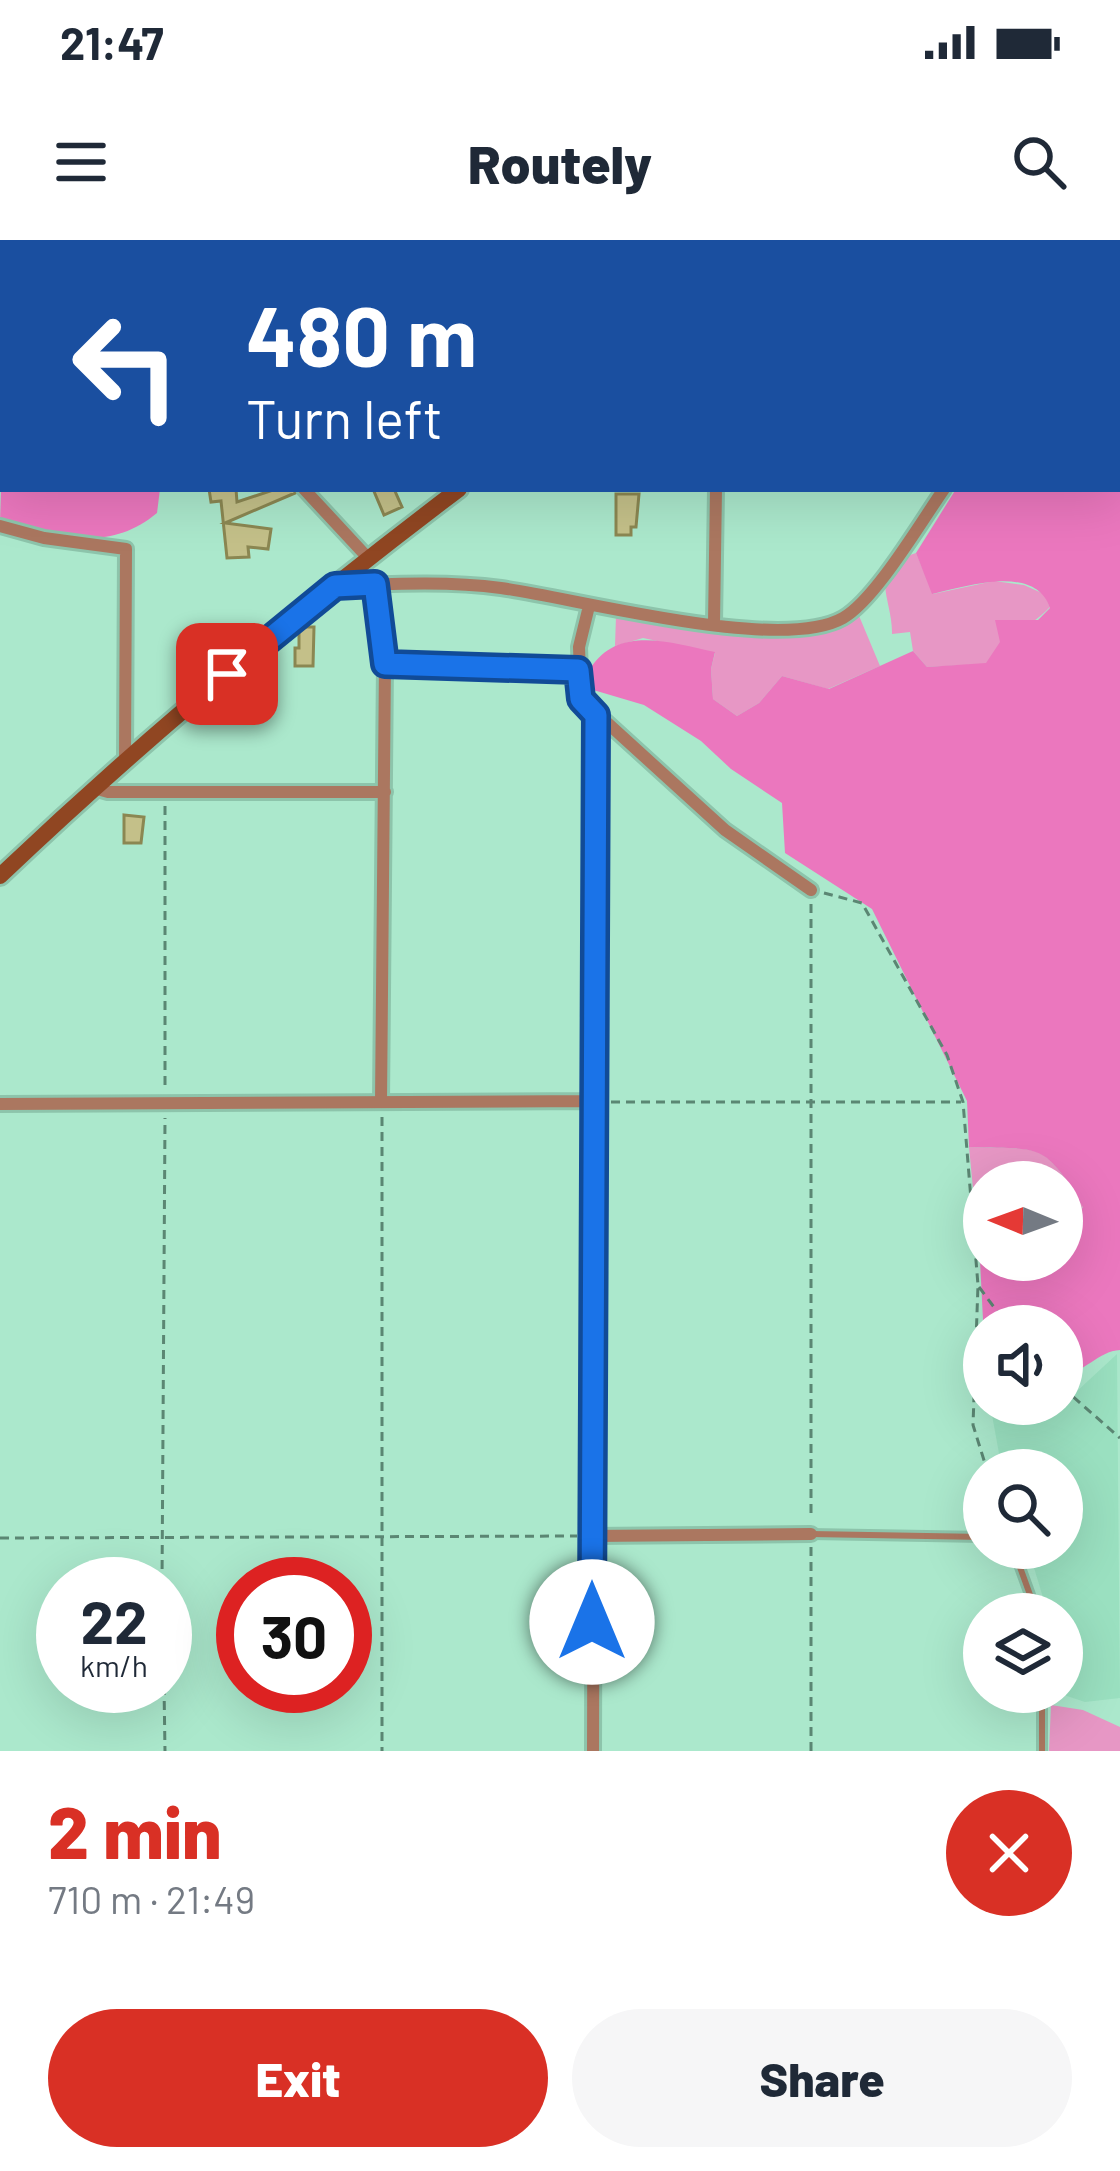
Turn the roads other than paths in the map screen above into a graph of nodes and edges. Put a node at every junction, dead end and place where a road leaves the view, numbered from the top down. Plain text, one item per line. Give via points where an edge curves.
1 (307, 492) edge
2 (455, 492) edge
3 (716, 492) edge
4 (942, 492) edge
5 (0, 526) edge
6 (368, 558) junction
7 (375, 584) junction
8 (335, 586) junction
9 (589, 606) junction
10 (714, 623) junction
11 (385, 664) junction
12 (578, 670) junction
13 (596, 715) junction
14 (124, 760) junction
15 (94, 788) junction
16 (385, 792) junction
17 (0, 876) edge
18 (811, 890) road end
19 (382, 1102) junction
20 (593, 1102) junction
21 (0, 1104) edge
22 (811, 1534) joint
23 (591, 1536) junction
24 (963, 1537) edge
25 (1042, 1713) edge
26 (592, 1751) edge
27 (1042, 1751) edge

1 - 6 street
2 - 6 main road
3 - 10 street
4 - 10 street via 847,616 803,629
5 - 14 street via 126,549
6 - 8 main road
7 - 8 street
7 - 9 street via 499,588
7 - 11 street
8 - 14 main road
9 - 10 street
9 - 12 street
11 - 12 street
11 - 16 street
12 - 13 street via 581,699
13 - 18 street via 725,830
13 - 20 street
14 - 15 main road
15 - 16 street
15 - 17 main road
16 - 19 street
19 - 20 street
19 - 21 street
20 - 23 street
22 - 23 street
22 - 24 lane
23 - 26 street
25 - 27 lane

